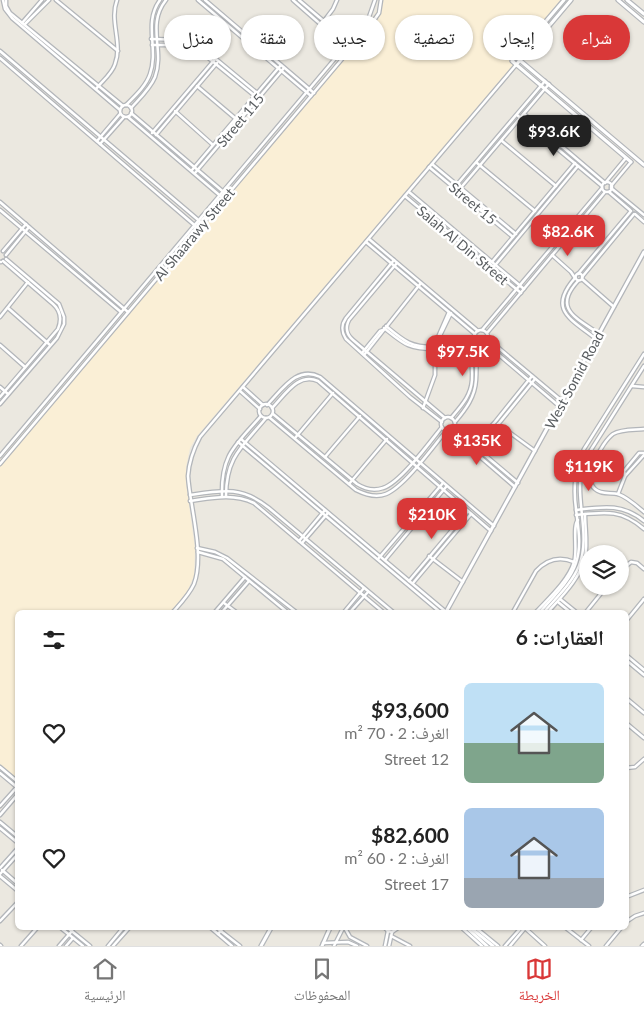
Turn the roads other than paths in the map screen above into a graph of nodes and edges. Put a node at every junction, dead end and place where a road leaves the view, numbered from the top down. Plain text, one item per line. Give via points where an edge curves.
1 (4, 0) edge
2 (42, 0) edge
3 (49, 0) edge
4 (56, 0) edge
5 (117, 0) edge
6 (160, 0) edge
7 (166, 0) edge
8 (198, 0) edge
9 (205, 0) edge
10 (293, 0) edge
11 (299, 0) edge
12 (338, 0) edge
13 (375, 0) edge
14 (381, 0) edge
15 (564, 0) edge
16 (571, 0) edge
17 (618, 0) edge
18 (628, 0) edge
19 (644, 14) edge
20 (216, 15) edge
21 (223, 15) edge
22 (317, 15) edge
23 (330, 15) edge
24 (371, 15) edge
25 (377, 15) edge
26 (551, 15) edge
27 (314, 18) edge
28 (553, 21) edge
29 (231, 22) edge
30 (644, 22) edge
31 (23, 25) junction
32 (231, 28) edge
33 (152, 39) junction
34 (156, 40) junction
35 (164, 40) edge
36 (152, 45) junction
37 (156, 45) junction
38 (118, 51) junction
39 (0, 52) edge
40 (0, 58) edge
41 (218, 60) edge
42 (334, 60) edge
43 (341, 60) edge
44 (513, 60) edge
45 (520, 60) joint
46 (214, 62) junction
47 (281, 65) junction
48 (516, 65) junction
49 (17, 66) junction
50 (284, 68) junction
51 (278, 69) junction
52 (13, 70) junction
53 (281, 72) junction
54 (547, 83) junction
55 (99, 86) junction
56 (197, 86) junction
57 (543, 88) junction
58 (96, 89) junction
59 (310, 89) junction
60 (314, 92) junction
61 (306, 93) junction
62 (258, 96) junction
63 (311, 97) junction
64 (125, 106) junction
65 (65, 107) junction
66 (131, 108) junction
67 (62, 110) junction
68 (174, 111) junction
69 (520, 111) junction
70 (120, 112) junction
71 (132, 113) junction
72 (524, 114) junction
73 (517, 115) junction
74 (124, 117) junction
75 (128, 117) junction
76 (521, 118) junction
77 (236, 119) junction
78 (154, 133) junction
79 (101, 137) junction
80 (152, 137) junction
81 (104, 140) junction
82 (502, 140) junction
83 (97, 141) junction
84 (100, 144) junction
85 (214, 145) junction
86 (626, 158) junction
87 (631, 162) joint
88 (477, 163) junction
89 (432, 164) junction
90 (576, 165) junction
91 (644, 165) edge
92 (481, 166) junction
93 (429, 168) junction
94 (193, 169) junction
95 (197, 172) junction
96 (154, 181) junction
97 (606, 183) junction
98 (457, 185) junction
99 (150, 186) junction
100 (556, 186) junction
101 (611, 186) junction
102 (602, 187) junction
103 (454, 188) junction
104 (461, 188) junction
105 (458, 191) junction
106 (223, 192) junction
107 (409, 192) junction
108 (607, 192) junction
109 (220, 195) junction
110 (227, 195) junction
111 (405, 196) junction
112 (224, 198) junction
113 (0, 202) edge
114 (0, 210) edge
115 (534, 211) junction
116 (631, 211) junction
117 (634, 214) junction
118 (644, 215) edge
119 (199, 220) junction
120 (644, 222) edge
121 (26, 224) junction
122 (203, 224) junction
123 (195, 225) junction
124 (30, 227) junction
125 (22, 229) junction
126 (199, 229) junction
127 (26, 232) junction
128 (516, 234) junction
129 (519, 236) junction
130 (369, 238) junction
131 (515, 238) junction
132 (366, 242) junction
133 (469, 243) junction
134 (466, 247) junction
135 (55, 248) junction
136 (2, 251) edge
137 (644, 252) edge
138 (51, 253) junction
139 (552, 255) junction
140 (3, 260) edge
141 (394, 260) junction
142 (397, 262) junction
143 (492, 262) junction
144 (391, 263) junction
145 (495, 265) junction
146 (394, 266) junction
147 (488, 266) junction
148 (492, 269) junction
149 (577, 277) junction
150 (582, 278) junction
151 (29, 280) junction
152 (421, 283) junction
153 (520, 285) junction
154 (418, 286) junction
155 (524, 289) junction
156 (516, 290) junction
157 (521, 293) junction
158 (614, 307) junction
159 (8, 308) junction
160 (124, 308) junction
161 (60, 309) junction
162 (452, 309) junction
163 (121, 312) junction
164 (128, 312) junction
165 (450, 313) junction
166 (125, 316) junction
167 (0, 317) edge
168 (384, 328) junction
169 (482, 330) junction
170 (478, 331) junction
171 (487, 333) junction
172 (475, 334) junction
173 (599, 334) junction
174 (596, 339) junction
175 (488, 340) junction
176 (475, 341) junction
177 (46, 342) junction
178 (486, 343) junction
179 (0, 345) edge
180 (50, 345) junction
181 (480, 345) junction
182 (434, 348) junction
183 (364, 352) junction
184 (644, 354) edge
185 (29, 362) junction
186 (34, 365) junction
187 (644, 366) edge
188 (24, 368) junction
189 (28, 371) junction
190 (644, 374) edge
191 (532, 376) junction
192 (535, 379) junction
193 (529, 380) junction
194 (532, 383) junction
195 (632, 386) junction
196 (0, 387) edge
197 (244, 387) junction
198 (644, 387) edge
199 (5, 391) junction
200 (240, 391) junction
201 (334, 391) junction
202 (8, 394) junction
203 (0, 397) edge
204 (562, 401) junction
205 (425, 402) junction
206 (0, 404) edge
207 (263, 405) junction
208 (267, 405) junction
209 (509, 405) junction
210 (559, 406) junction
211 (272, 408) junction
212 (423, 408) junction
213 (512, 408) junction
214 (260, 410) junction
215 (273, 414) junction
216 (361, 414) junction
217 (261, 416) junction
218 (268, 418) junction
219 (445, 418) junction
220 (451, 418) junction
221 (442, 422) junction
222 (455, 422) junction
223 (495, 422) junction
224 (499, 425) junction
225 (442, 427) junction
226 (454, 428) junction
227 (644, 429) edge
228 (446, 431) junction
229 (450, 431) junction
230 (298, 434) junction
231 (295, 438) junction
232 (388, 438) junction
233 (241, 439) junction
234 (238, 442) junction
235 (246, 442) junction
236 (474, 445) junction
237 (243, 446) junction
238 (478, 449) junction
239 (535, 451) junction
240 (644, 454) edge
241 (0, 456) edge
242 (325, 457) junction
243 (414, 460) junction
244 (0, 464) edge
245 (419, 464) junction
246 (335, 465) junction
247 (332, 469) junction
248 (398, 478) junction
249 (352, 480) junction
250 (402, 482) junction
251 (518, 483) junction
252 (348, 484) junction
253 (443, 484) junction
254 (388, 486) junction
255 (440, 487) junction
256 (515, 487) junction
257 (445, 488) junction
258 (222, 490) junction
259 (226, 490) junction
260 (392, 492) junction
261 (618, 494) junction
262 (189, 496) junction
263 (224, 497) junction
264 (190, 501) junction
265 (581, 509) junction
266 (576, 510) junction
267 (327, 511) junction
268 (468, 511) junction
269 (644, 511) edge
270 (471, 514) junction
271 (576, 514) junction
272 (583, 514) junction
273 (324, 515) junction
274 (578, 520) junction
275 (644, 522) edge
276 (494, 526) junction
277 (454, 528) junction
278 (644, 529) edge
279 (458, 531) junction
280 (492, 531) junction
281 (446, 537) junction
282 (304, 538) junction
283 (449, 540) junction
284 (299, 541) junction
285 (302, 543) junction
286 (197, 548) junction
287 (198, 552) junction
288 (380, 556) junction
289 (429, 556) junction
290 (378, 559) junction
291 (433, 559) junction
292 (385, 560) junction
293 (574, 562) junction
294 (382, 563) junction
295 (629, 564) edge
296 (422, 566) junction
297 (425, 569) junction
298 (644, 569) edge
299 (250, 575) junction
300 (247, 579) junction
301 (409, 581) junction
302 (463, 582) junction
303 (413, 584) junction
304 (364, 588) junction
305 (368, 592) junction
306 (360, 593) junction
307 (600, 595) edge
308 (364, 597) junction
309 (555, 597) junction
310 (644, 599) edge
311 (224, 603) junction
312 (640, 604) junction
313 (228, 606) junction
314 (644, 607) edge
315 (175, 610) edge
316 (217, 610) edge
317 (224, 610) edge
318 (233, 610) edge
319 (285, 610) edge
320 (294, 610) edge
321 (346, 610) edge
322 (352, 610) edge
323 (380, 610) edge
324 (390, 610) edge
325 (438, 610) edge
326 (444, 610) edge
327 (447, 610) edge
328 (514, 610) edge
329 (539, 610) edge
330 (542, 610) edge
331 (545, 610) edge
332 (549, 610) edge
333 (568, 610) edge
334 (573, 610) edge
335 (588, 610) edge
336 (629, 617) edge
337 (629, 658) edge
338 (629, 662) edge
339 (644, 670) edge
340 (644, 675) edge
341 (629, 700) edge
342 (644, 713) edge
343 (629, 726) edge
344 (644, 738) edge
345 (644, 760) edge
346 (0, 767) edge
347 (629, 767) edge
348 (0, 773) edge
349 (15, 780) edge
350 (15, 785) edge
351 (15, 789) edge
352 (15, 798) edge
353 (0, 806) edge
354 (0, 815) edge
355 (0, 822) edge
356 (0, 828) edge
357 (15, 834) edge
358 (15, 840) edge
359 (15, 852) edge
360 (15, 857) edge
361 (1, 872) edge
362 (15, 882) edge
363 (15, 888) edge
364 (644, 890) edge
365 (629, 896) edge
366 (15, 905) edge
367 (644, 913) edge
368 (629, 920) edge
369 (0, 921) edge
370 (35, 930) edge
371 (64, 930) edge
372 (123, 930) edge
373 (125, 930) edge
374 (213, 930) edge
375 (221, 930) edge
376 (223, 930) edge
377 (270, 930) edge
378 (329, 930) edge
379 (343, 930) edge
380 (345, 930) edge
381 (388, 930) edge
382 (394, 930) edge
383 (464, 930) edge
384 (469, 930) edge
385 (473, 930) edge
386 (478, 930) edge
387 (521, 930) edge
388 (522, 930) edge
389 (526, 930) edge
390 (568, 930) edge
391 (589, 930) edge
392 (618, 930) edge
393 (72, 931) joint
394 (390, 932) junction
395 (69, 934) junction
396 (76, 934) junction
397 (218, 934) junction
398 (391, 936) junction
399 (350, 937) junction
400 (73, 938) junction
401 (581, 940) junction
402 (348, 942) junction
403 (322, 944) edge
404 (335, 945) edge
405 (21, 946) edge
406 (59, 946) edge
407 (66, 946) edge
408 (83, 946) edge
409 (90, 946) edge
410 (108, 946) edge
411 (113, 946) edge
412 (232, 946) edge
413 (240, 946) edge
414 (261, 946) edge
415 (357, 946) edge
416 (367, 946) edge
417 (385, 946) edge
418 (389, 946) edge
419 (410, 946) edge
420 (482, 946) edge
421 (487, 946) edge
422 (493, 946) edge
423 (498, 946) edge
424 (505, 946) edge
425 (510, 946) edge
426 (546, 946) edge
427 (589, 946) edge
428 (606, 946) edge

1 - 31 street via 8,11
2 - 31 street
3 - 31 street
4 - 38 street
5 - 38 street via 114,14
6 - 33 street via 151,19
7 - 34 street via 157,16
8 - 20 street
9 - 21 street
10 - 27 street
11 - 22 street
12 - 23 street
13 - 24 street, Al Shaarawy Street
14 - 25 street, Al Shaarawy Street
15 - 26 street
16 - 28 street
17 - 30 street
18 - 19 street
29 - 47 street
31 - 55 street
31 - 58 street
32 - 51 street
33 - 34 street
33 - 36 street
34 - 35 street
34 - 37 street
36 - 37 street
36 - 64 street via 148,79
37 - 46 street via 189,45
37 - 66 street via 158,65 155,77
38 - 55 street via 114,67
39 - 49 street
40 - 52 street
41 - 62 street
42 - 59 street, Al Shaarawy Street
43 - 60 street, Al Shaarawy Street
44 - 48 street
45 - 48 street
45 - 54 street
46 - 56 street
46 - 62 street
46 - 68 street
47 - 50 street
47 - 51 street, Street 115
48 - 57 street
48 - 89 street
49 - 52 street
49 - 65 street
50 - 53 street, Street 115
50 - 59 street
51 - 53 street
51 - 62 street, Street 115
52 - 67 street
53 - 61 street
53 - 62 street, Street 115
54 - 57 street
54 - 91 street
55 - 58 street
55 - 64 street
56 - 68 street
56 - 77 street
57 - 69 street
57 - 72 street
57 - 86 street
58 - 70 street
59 - 60 street
59 - 61 street, Al Shaarawy Street
60 - 63 street, Al Shaarawy Street
61 - 63 street
61 - 106 street, Al Shaarawy Street
62 - 77 street, Street 115
62 - 95 street, Street 115
63 - 110 street, Al Shaarawy Street
64 - 66 street
64 - 70 street
65 - 67 street
65 - 79 street
66 - 71 street
67 - 83 street
68 - 78 street
68 - 85 street
69 - 72 street
69 - 73 street
70 - 74 street
70 - 79 street
71 - 75 street
71 - 78 street
72 - 76 street
72 - 97 street
73 - 76 street
73 - 88 street
74 - 75 street
74 - 81 street
75 - 80 street
76 - 82 street
76 - 90 street
77 - 85 street, Street 115
78 - 80 street
78 - 94 street
79 - 81 street
79 - 83 street
80 - 94 street
81 - 84 street
81 - 96 street
82 - 92 street
82 - 100 street
83 - 84 street
84 - 99 street
85 - 94 street, Street 115
86 - 87 street
86 - 97 street
87 - 101 street
88 - 92 street
88 - 98 street
89 - 93 street
89 - 98 street, Street 15
90 - 100 street
90 - 102 street
90 - 129 street
92 - 104 street
92 - 115 street
93 - 103 street, Street 15
93 - 107 street
94 - 95 street
95 - 106 street
95 - 109 street
96 - 99 street
96 - 119 street
97 - 101 street
97 - 102 street
98 - 103 street
98 - 104 street, Street 15
99 - 123 street
100 - 115 street
101 - 108 street
101 - 118 street
102 - 108 street
102 - 153 street
103 - 105 street, Street 15
104 - 105 street
104 - 128 street, Street 15
105 - 131 street, Street 15
106 - 109 street, Al Shaarawy Street
106 - 110 street
107 - 111 street
107 - 133 street, Salah Al Din Street
108 - 116 street
108 - 139 street
109 - 112 street
109 - 119 street, Al Shaarawy Street
110 - 112 street, Al Shaarawy Street
111 - 130 street
111 - 134 street, Salah Al Din Street
112 - 122 street, Al Shaarawy Street
113 - 121 street
114 - 125 street
115 - 128 street
116 - 117 street
116 - 149 street
117 - 120 street
117 - 150 street
119 - 122 street
119 - 123 street, Al Shaarawy Street
121 - 124 street
121 - 125 street
122 - 126 street, Al Shaarawy Street
123 - 126 street
123 - 160 street, Al Shaarawy Street
124 - 127 street
124 - 135 street
125 - 127 street
125 - 136 street
126 - 164 street, Al Shaarawy Street
127 - 138 street
127 - 140 street
128 - 129 street, Street 15
128 - 131 street
129 - 131 street
130 - 132 street
130 - 141 street
131 - 143 street
131 - 145 street
132 - 144 street
132 - 197 street
133 - 134 street
133 - 143 street, Salah Al Din Street
134 - 147 street, Salah Al Din Street
135 - 138 street
135 - 160 street
136 - 140 street
137 - 158 street, West Somid Road
138 - 163 street
139 - 149 street
139 - 155 street
140 - 151 street
141 - 142 street
141 - 144 street
142 - 146 street
142 - 152 street
143 - 145 street, Salah Al Din Street
143 - 147 street
144 - 146 street
144 - 183 street via 343,323 346,339
145 - 148 street
145 - 153 street, Salah Al Din Street
146 - 154 street
146 - 183 street via 347,324 349,337
147 - 148 street, Salah Al Din Street
148 - 156 street, Salah Al Din Street
149 - 150 street
149 - 150 street
149 - 173 street via 568,293 567,304 576,317
149 - 174 street via 562,296 564,310
150 - 158 street
151 - 159 street
151 - 161 street via 56,301
152 - 154 street
152 - 162 street
153 - 155 street, Salah Al Din Street
153 - 156 street
154 - 165 street
154 - 168 street
155 - 157 street
156 - 157 street, Salah Al Din Street
156 - 169 street
157 - 171 street
158 - 173 street, West Somid Road
159 - 167 street
159 - 177 street
160 - 163 street, Al Shaarawy Street
160 - 164 street
161 - 177 street via 60,324
161 - 180 street via 64,324
162 - 165 street
162 - 170 street
163 - 166 street
163 - 241 street, Al Shaarawy Street
164 - 166 street, Al Shaarawy Street
165 - 172 street
165 - 182 street
166 - 244 street, Al Shaarawy Street
168 - 182 street via 408,344
168 - 183 street
169 - 170 street
169 - 171 street
170 - 172 street
171 - 175 street
172 - 176 street
173 - 174 street, West Somid Road
174 - 204 street, West Somid Road
175 - 178 street
175 - 191 street
176 - 181 street
176 - 220 street via 470,391
177 - 180 street
177 - 185 street
178 - 181 street
178 - 193 street
179 - 188 street
180 - 186 street
181 - 222 street via 475,362 474,392 469,405
182 - 205 street via 436,371
183 - 205 street
183 - 212 street
184 - 266 street via 584,449 575,472
185 - 186 street
185 - 188 street
186 - 189 street
187 - 190 street
187 - 195 street
188 - 189 street
188 - 199 street
189 - 202 street
191 - 192 street
191 - 193 street
192 - 194 street
192 - 204 street
193 - 194 street
193 - 209 street
194 - 210 street
194 - 213 street
195 - 198 street
195 - 265 street via 584,461 580,476
196 - 199 street
197 - 200 street
197 - 207 street
199 - 202 street
199 - 203 street
200 - 214 street
200 - 262 street via 194,447 189,466
201 - 208 street via 316,375 302,374 291,380
201 - 211 street via 318,381 304,379 294,384
201 - 216 street
201 - 230 street
202 - 206 street
204 - 210 street, West Somid Road
205 - 212 street
205 - 219 street
207 - 208 street
207 - 214 street
208 - 211 street
209 - 213 street
209 - 223 street
210 - 239 street, West Somid Road
211 - 215 street
212 - 221 street
213 - 224 street
214 - 217 street
215 - 218 street
215 - 230 street
216 - 232 street
216 - 242 street
217 - 218 street
217 - 233 street
218 - 231 street
218 - 235 street
219 - 220 street
219 - 221 street
220 - 222 street
221 - 225 street
222 - 226 street
223 - 224 street
223 - 236 street
224 - 238 street
224 - 239 street
225 - 228 street
225 - 243 street
226 - 229 street
226 - 236 street
227 - 261 street via 613,434 592,467 592,482 596,490
228 - 229 street
228 - 245 street
229 - 256 street
230 - 231 street
230 - 242 street
231 - 247 street
232 - 243 street
232 - 249 street
233 - 234 street
233 - 235 street
234 - 237 street
234 - 258 street via 225,462
235 - 237 street
235 - 267 street
236 - 238 street
237 - 259 street via 230,465
237 - 273 street
238 - 251 street
239 - 251 street, West Somid Road
240 - 261 street via 639,453 624,471
242 - 246 street
243 - 245 street
243 - 248 street
245 - 250 street
245 - 253 street
245 - 255 street
246 - 247 street
246 - 249 street
247 - 252 street
248 - 250 street
248 - 254 street
249 - 252 street
249 - 254 street via 367,489
250 - 260 street
251 - 256 street, West Somid Road
252 - 260 street via 368,495
253 - 255 street
253 - 257 street
254 - 260 street
255 - 257 street
255 - 288 street
256 - 276 street, West Somid Road
257 - 268 street
257 - 276 street
257 - 292 street
258 - 259 street
258 - 262 street
258 - 263 street
259 - 263 street
259 - 282 street via 259,500
261 - 269 street
262 - 264 street
263 - 264 street
263 - 284 street via 239,497 254,503
264 - 286 street
265 - 266 street
265 - 272 street
265 - 275 street via 616,508 632,512
266 - 271 street
267 - 273 street
267 - 288 street
268 - 270 street
268 - 277 street
270 - 279 street
270 - 280 street
271 - 272 street
271 - 274 street
272 - 278 street via 615,513
272 - 309 street via 582,556 574,576
273 - 282 street
273 - 290 street
274 - 293 street via 574,525 577,551
274 - 309 street via 576,564
276 - 280 street, West Somid Road
277 - 279 street
277 - 281 street
279 - 283 street
280 - 302 street, West Somid Road
281 - 283 street
281 - 289 street
282 - 284 street
282 - 285 street
282 - 304 street
283 - 291 street
284 - 285 street
285 - 306 street
286 - 287 street
286 - 299 street via 223,556
287 - 300 street via 223,560
287 - 315 street via 193,586
288 - 290 street
288 - 292 street
289 - 291 street
289 - 296 street
290 - 294 street
291 - 297 street
291 - 302 street
292 - 294 street
292 - 301 street
293 - 309 street
293 - 328 street via 554,559 542,565
294 - 325 street
295 - 298 street via 637,563
296 - 297 street
296 - 301 street
297 - 303 street
299 - 300 street
299 - 320 street
300 - 311 street
300 - 313 street
300 - 319 street
301 - 303 street
302 - 327 street, West Somid Road
303 - 326 street
304 - 305 street
304 - 306 street
305 - 308 street
305 - 324 street
306 - 308 street
306 - 321 street
307 - 335 street
308 - 322 street
308 - 323 street
309 - 329 street
309 - 330 street
309 - 331 street
309 - 332 street
309 - 333 street
309 - 334 street
310 - 312 street
311 - 313 street
311 - 316 street
312 - 314 street
312 - 336 street
313 - 317 street
313 - 318 street
337 - 339 street
338 - 340 street
341 - 342 street
343 - 344 street
345 - 347 street
346 - 349 street
348 - 350 street
351 - 353 street
352 - 354 street
355 - 357 street
356 - 358 street
359 - 361 street
360 - 361 street
361 - 362 street
361 - 363 street
364 - 365 street
366 - 369 street
367 - 368 street
370 - 405 street
371 - 395 street
372 - 410 street
373 - 411 street
374 - 397 street
375 - 397 street
376 - 413 street
377 - 414 street
378 - 403 street
379 - 404 street
380 - 399 street
381 - 394 street
382 - 394 street
383 - 420 street
384 - 421 street
385 - 422 street
386 - 423 street
387 - 424 street
388 - 425 street
389 - 426 street
390 - 401 street
391 - 401 street
392 - 428 street
393 - 395 street
393 - 396 street
394 - 398 street
394 - 417 street
395 - 400 street
395 - 406 street
396 - 400 street
396 - 409 street
397 - 412 street
398 - 418 street
398 - 419 street
399 - 402 street
399 - 416 street
400 - 407 street
400 - 408 street
401 - 427 street
402 - 404 street
402 - 415 street
403 - 404 street

